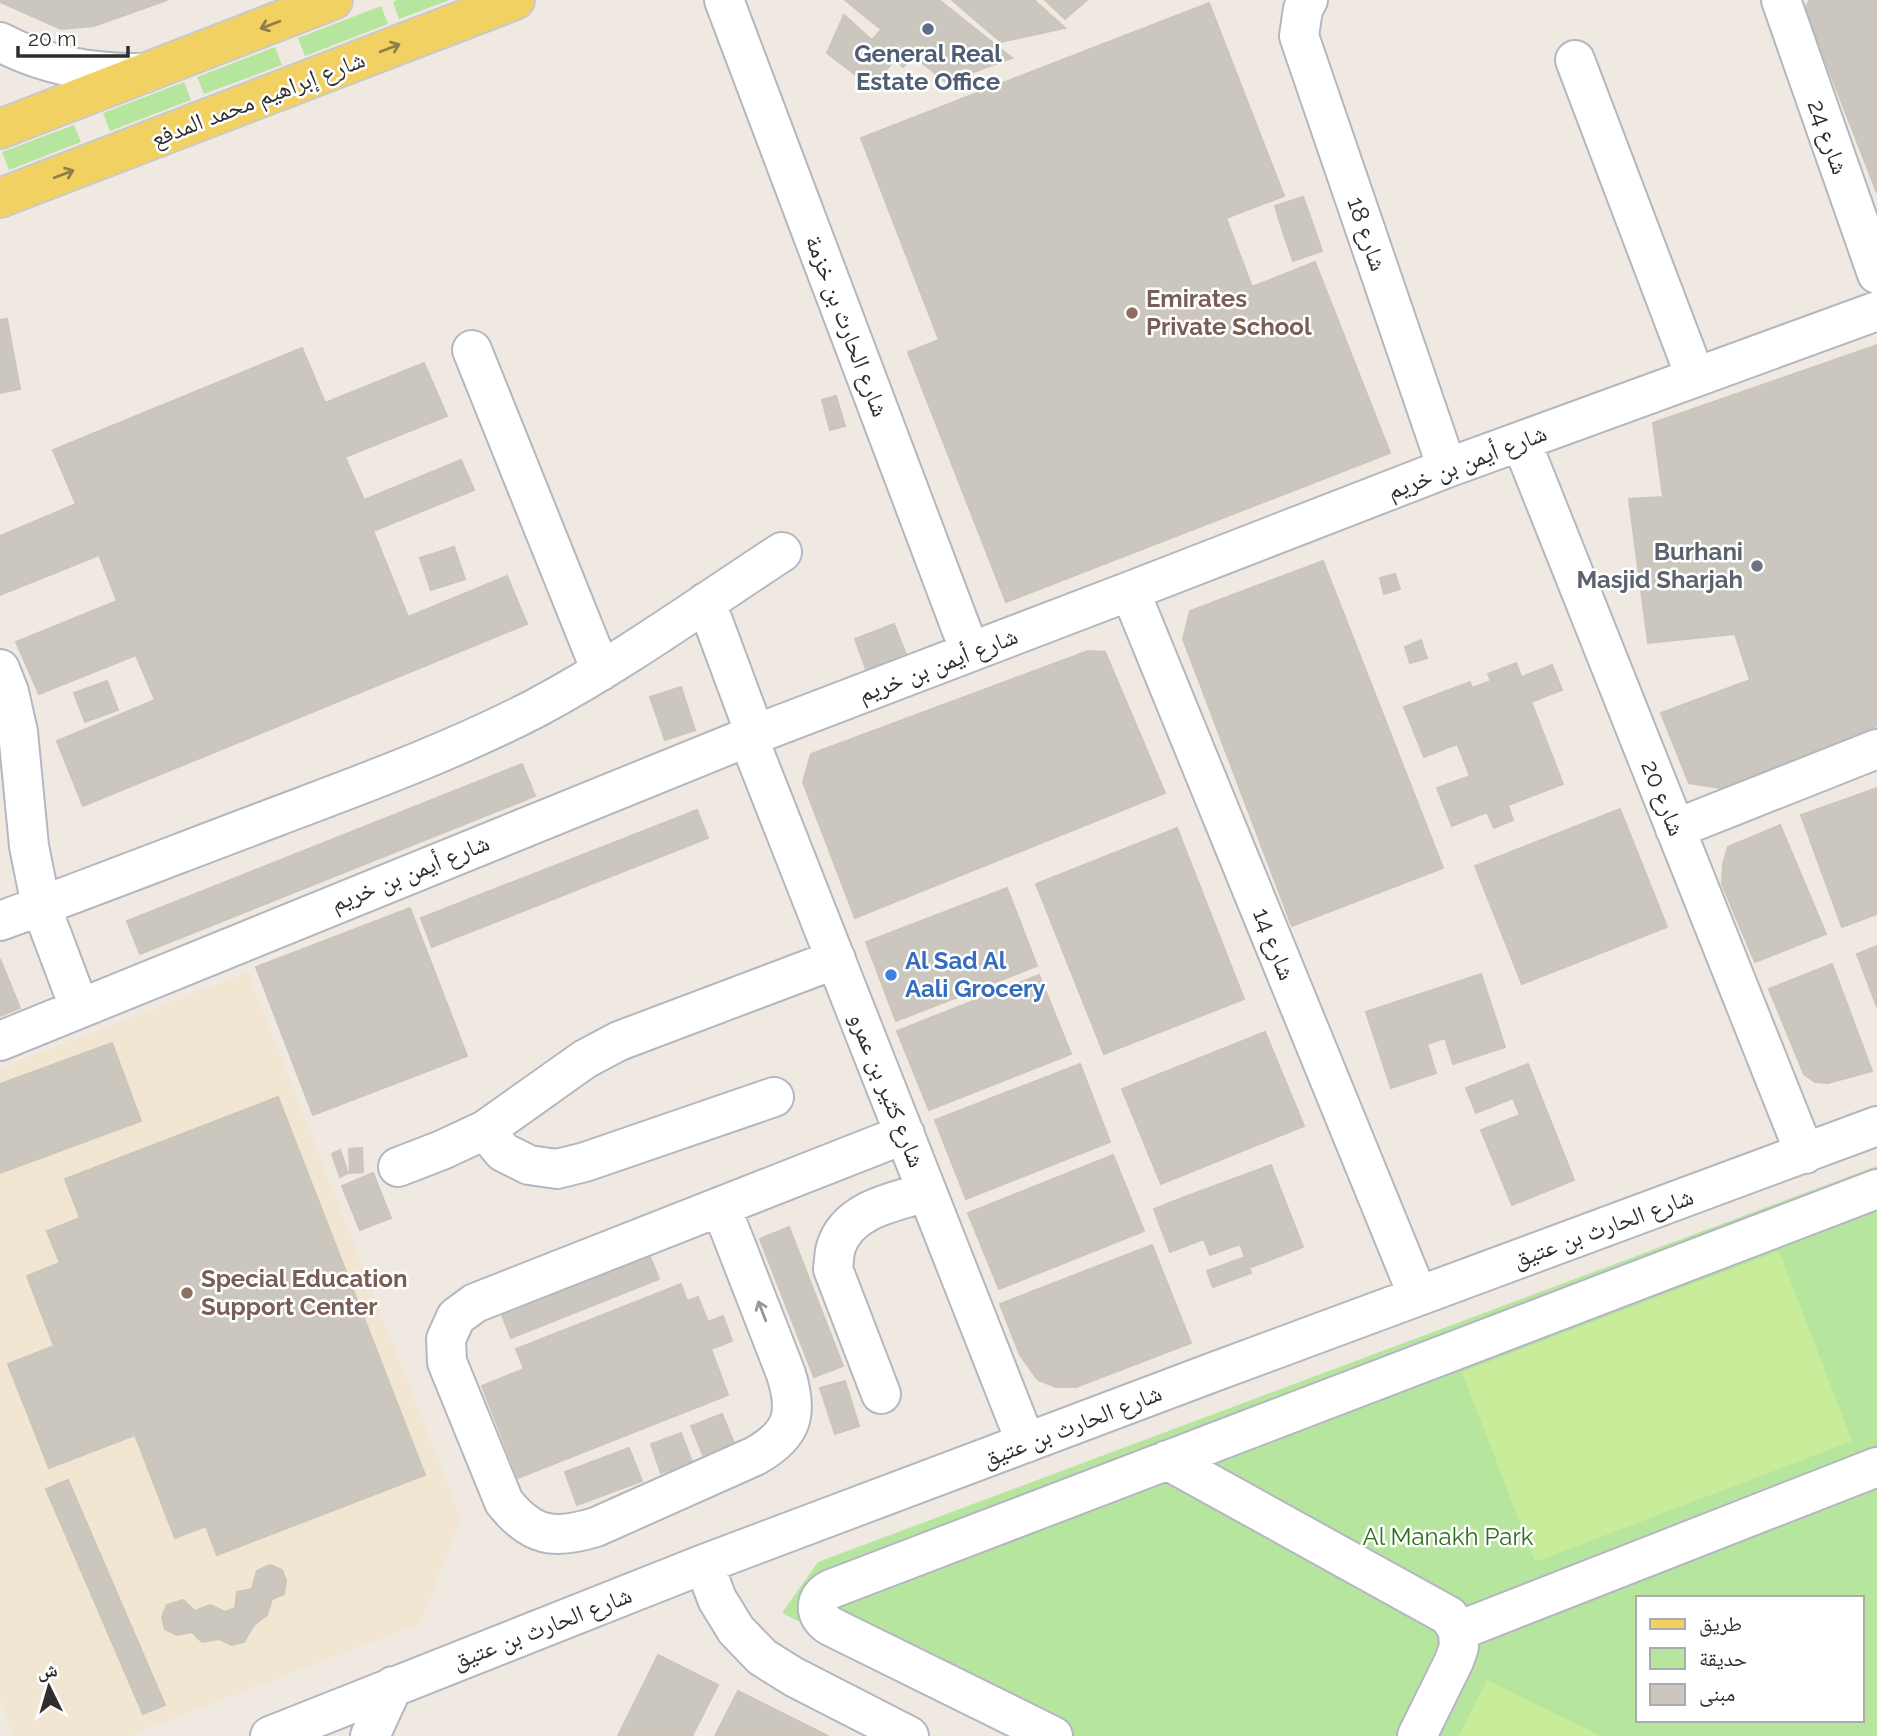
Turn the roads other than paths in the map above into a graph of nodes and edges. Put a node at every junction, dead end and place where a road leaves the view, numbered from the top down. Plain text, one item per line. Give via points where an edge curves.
1 (333, 0) edge
2 (515, 0) edge
3 (724, 0) edge
4 (1308, 0) edge
5 (1781, 0) edge
6 (0, 42) edge
7 (1575, 60) dead end
8 (145, 73) junction
9 (0, 129) edge
10 (0, 198) edge
11 (1877, 274) edge
12 (1877, 311) edge
13 (472, 350) dead end
14 (1695, 376) junction
15 (1521, 441) junction
16 (1447, 468) junction
17 (782, 552) dead end
18 (1130, 592) junction
19 (706, 602) junction
20 (971, 652) junction
21 (0, 669) edge
22 (601, 671) junction
23 (751, 735) junction
24 (1877, 749) edge
25 (11, 763) edge
26 (1675, 829) junction
27 (41, 906) junction
28 (0, 920) edge
29 (836, 959) junction
30 (79, 1007) junction
31 (2, 1039) edge
32 (774, 1097) dead end
33 (1877, 1126) edge
34 (485, 1130) junction
35 (905, 1134) junction
36 (1805, 1154) junction
37 (398, 1167) dead end
38 (1877, 1189) edge
39 (928, 1192) junction
40 (721, 1207) junction
41 (1418, 1296) junction
42 (881, 1394) dead end
43 (1026, 1443) junction
44 (1167, 1460) junction
45 (1877, 1467) edge
46 (704, 1564) junction
47 (1458, 1631) junction
48 (393, 1686) junction
49 (271, 1736) edge
50 (370, 1736) edge
51 (909, 1736) edge
52 (1054, 1736) edge
53 (1418, 1736) edge

1 -> 8 main road
10 -> 2 main road, شارع إبراهيم محمد المدفع
3 - 20 street, شارع الحارث بن خزمة
4 - 16 street, شارع 18 via 1299,36
5 - 11 street, شارع 24
6 - 8 street via 33,58 88,72
7 - 14 street
8 - 9 main road
12 - 14 street, شارع أيمن بن خريم
13 - 22 street
14 - 15 street, شارع أيمن بن خريم
15 - 16 street, شارع أيمن بن خريم
15 - 26 street, شارع 20
16 - 18 street, شارع أيمن بن خريم
17 - 19 street
18 - 20 street, شارع أيمن بن خريم
18 - 41 street, شارع 14
19 - 22 street
19 - 23 street, شارع كثير بن عمرو
20 - 23 street, شارع أيمن بن خريم
21 - 25 street via 9,692
22 - 27 street via 536,708 402,770
23 - 29 street, شارع كثير بن عمرو
23 - 30 street, شارع أيمن بن خريم
24 - 26 street
25 - 27 street
26 - 36 street, شارع 20
27 - 28 street
27 - 30 street
29 - 34 street via 619,1041 585,1059
29 - 35 street, شارع كثير بن عمرو
30 - 31 street, شارع أيمن بن خريم
32 - 34 street via 557,1169 529,1165 503,1152
33 - 36 street, شارع الحارث بن عتيق
34 - 37 street
35 - 39 street, شارع كثير بن عمرو
35 - 40 street
36 - 41 street, شارع الحارث بن عتيق
38 - 44 street
39 - 42 street via 862,1215 845,1229 835,1248 833,1269
39 - 43 street, شارع كثير بن عمرو
40 -> 40 street via 475,1303 456,1317 446,1339 447,1362 504,1502 535,1530 576,1534 596,1527 755,1456 785,1432 792,1413 792,1393
41 - 43 street, شارع الحارث بن عتيق
43 - 46 street, شارع الحارث بن عتيق
44 - 47 street via 1449,1616
44 - 52 street via 831,1589 818,1600 823,1622
45 - 47 street
46 - 48 street, شارع الحارث بن عتيق
46 - 51 street via 717,1599 736,1630 762,1657
47 - 53 street via 1454,1661
48 - 49 street, شارع الحارث بن عتيق
48 - 50 street

